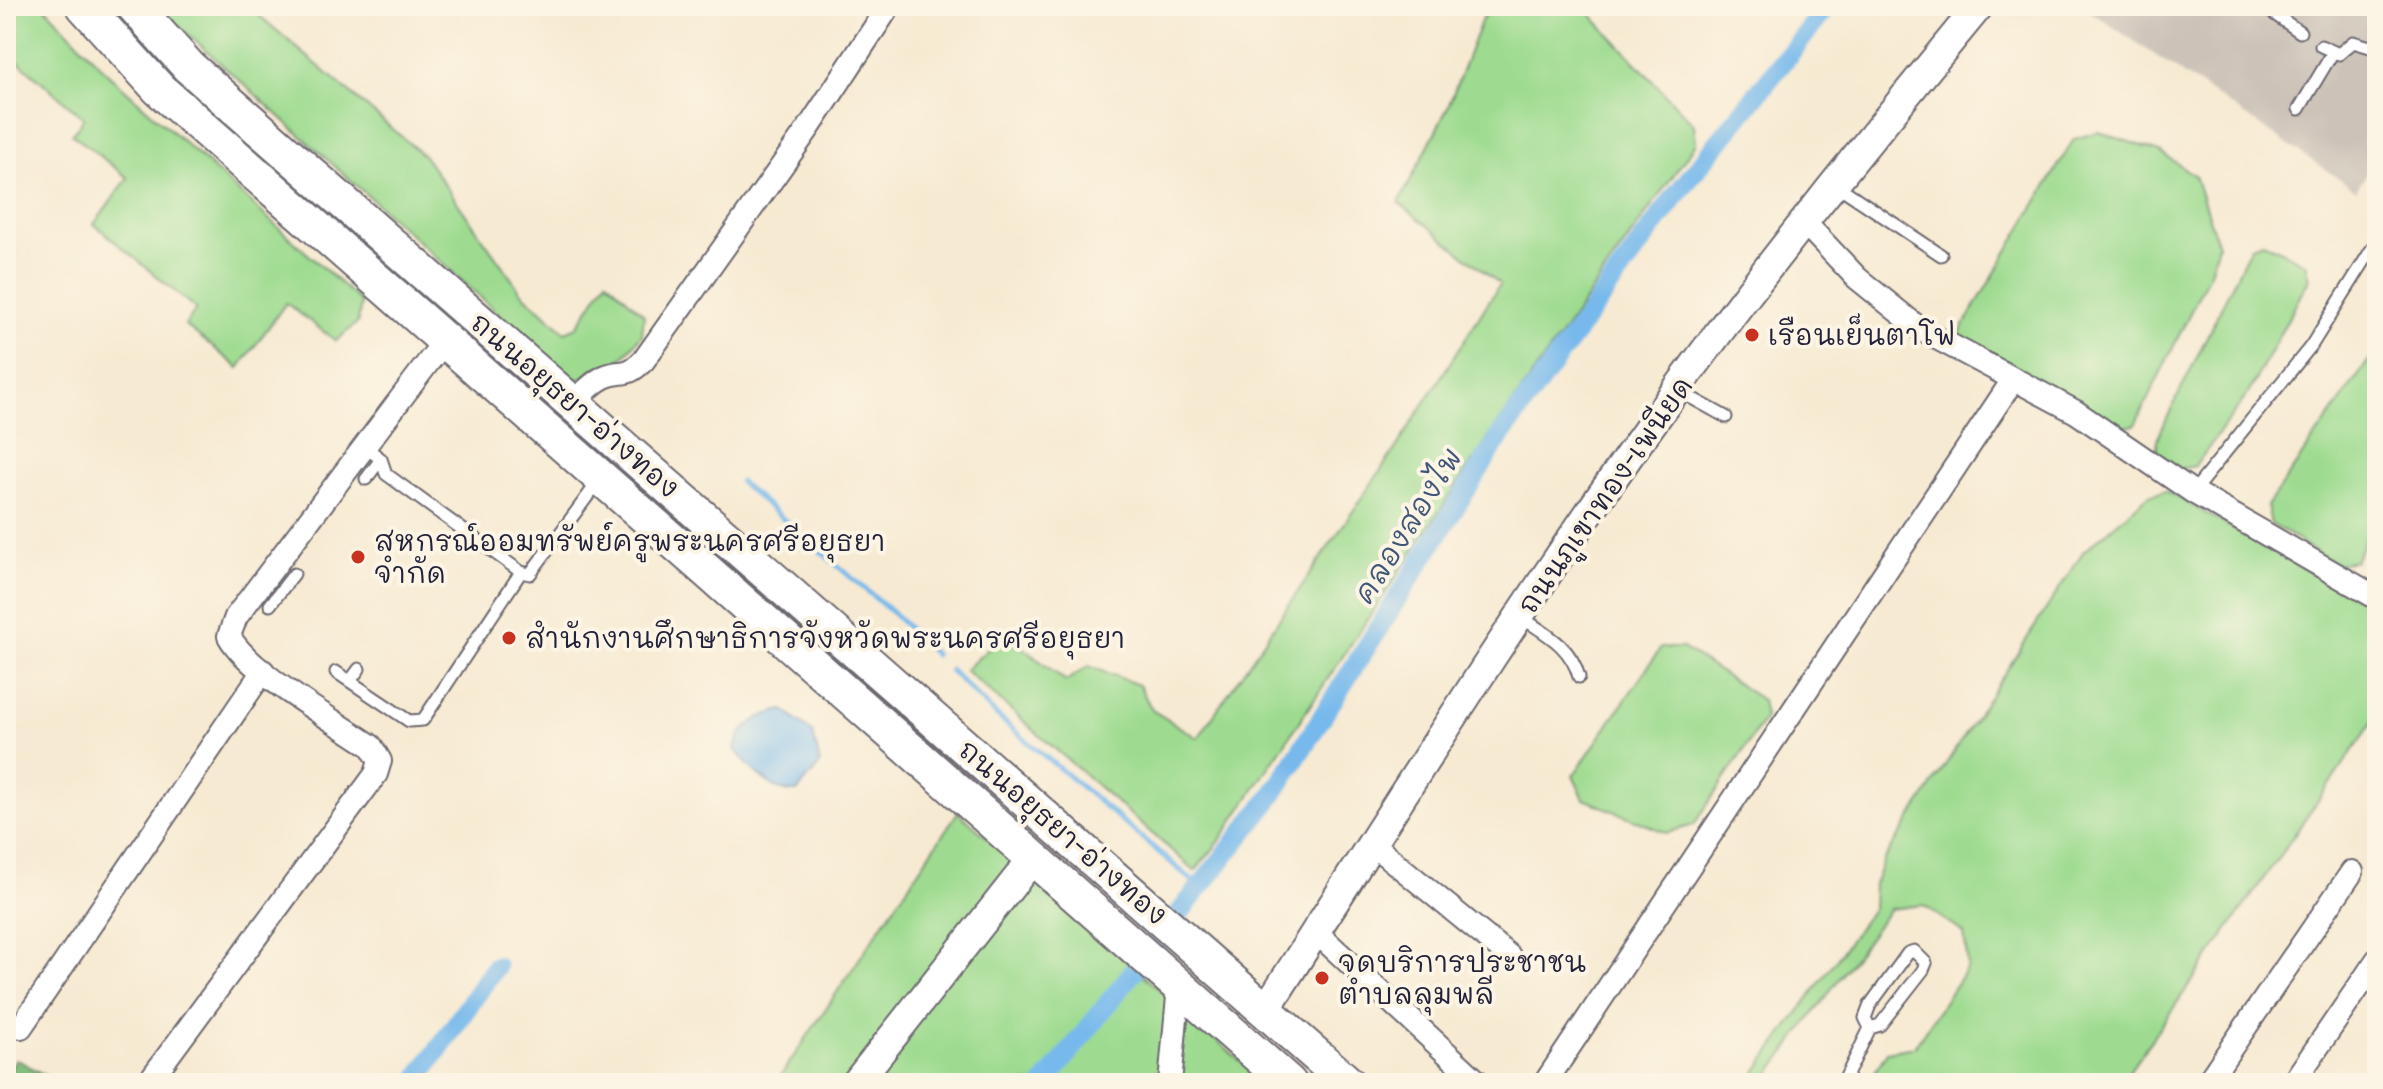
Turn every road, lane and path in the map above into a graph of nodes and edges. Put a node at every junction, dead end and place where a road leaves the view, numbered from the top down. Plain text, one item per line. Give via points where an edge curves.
1 (84, 6) edge
2 (134, 6) edge
3 (889, 6) edge
4 (1979, 6) edge
5 (2263, 6) edge
6 (2300, 32) dead end
7 (2377, 49) edge
8 (2299, 109) dead end
9 (1835, 183) junction
10 (1804, 222) junction
11 (2377, 241) edge
12 (1941, 255) dead end
13 (445, 340) junction
14 (2013, 380) junction
15 (1676, 389) junction
16 (573, 403) junction
17 (1726, 417) dead end
18 (373, 453) junction
19 (602, 477) junction
20 (366, 479) dead end
21 (2193, 492) junction
22 (695, 510) junction
23 (670, 538) junction
24 (521, 572) junction
25 (294, 574) dead end
26 (2377, 598) edge
27 (270, 605) dead end
28 (1520, 616) junction
29 (359, 669) dead end
30 (263, 671) junction
31 (336, 672) dead end
32 (1579, 677) dead end
33 (350, 681) junction
34 (1372, 844) junction
35 (1034, 857) junction
36 (2352, 872) dead end
37 (1316, 932) junction
38 (1509, 956) dead end
39 (2377, 960) edge
40 (1170, 977) junction
41 (1266, 1009) junction
42 (21, 1027) dead end
43 (1870, 1028) junction
44 (148, 1083) edge
45 (856, 1083) edge
46 (1170, 1083) edge
47 (1289, 1083) edge
48 (1348, 1083) edge
49 (1479, 1083) edge
50 (1545, 1083) edge
51 (1843, 1083) edge
52 (2207, 1083) edge
53 (2293, 1083) edge

1 - 13 main road, ถนนอยุธยา-อ่างทอง via 159,89
2 - 16 main road, ถนนอยุธยา-อ่างทอง via 189,67
3 - 16 street via 644,360 628,374 595,382
4 - 9 street, ถนนภูเขาทอง-เพนียด
5 - 6 lane
7 - 8 lane via 2353,42 2339,54 2327,50
9 - 10 street, ถนนภูเขาทอง-เพนียด
9 - 12 lane
10 - 14 street via 1857,278 1920,329
10 - 15 street, ถนนภูเขาทอง-เพนียด
11 - 21 lane via 2311,346
13 - 18 street
13 - 19 main road, ถนนอยุธยา-อ่างทอง
14 - 21 street via 2076,412
14 - 50 street
15 - 17 lane
15 - 28 street, ถนนภูเขาทอง-เพนียด
16 - 22 main road, ถนนอยุธยา-อ่างทอง
18 - 20 lane
18 - 24 lane via 386,474 454,530
18 - 30 street via 236,617 229,636 237,651
19 - 23 main road, ถนนอยุธยา-อ่างทอง
19 - 24 lane via 536,569
21 - 26 street
22 - 23 main road
22 - 41 main road, ถนนอยุธยา-อ่างทอง
23 - 35 main road, ถนนอยุธยา-อ่างทอง
24 - 33 lane via 423,720 409,721
25 - 27 lane
28 - 32 lane via 1561,645 1575,660
28 - 34 street, ถนนภูเขาทอง-เพนียด
29 - 33 lane
30 - 42 street
30 - 44 street via 371,746 380,761 376,774
31 - 33 lane
34 - 37 street, ถนนภูเขาทอง-เพนียด
34 - 38 street
35 - 40 main road, ถนนอยุธยา-อ่างทอง
35 - 45 street
36 - 52 street
37 - 41 street, ถนนภูเขาทอง-เพนียด
37 - 49 street
39 - 53 street
40 - 46 street
40 - 47 main road, ถนนอยุธยา-อ่างทอง
41 - 48 main road, ถนนอยุธยา-อ่างทอง
43 - 43 lane via 1880,1025 1923,970 1921,955 1908,953 1870,1005 1865,1018
43 - 51 lane

